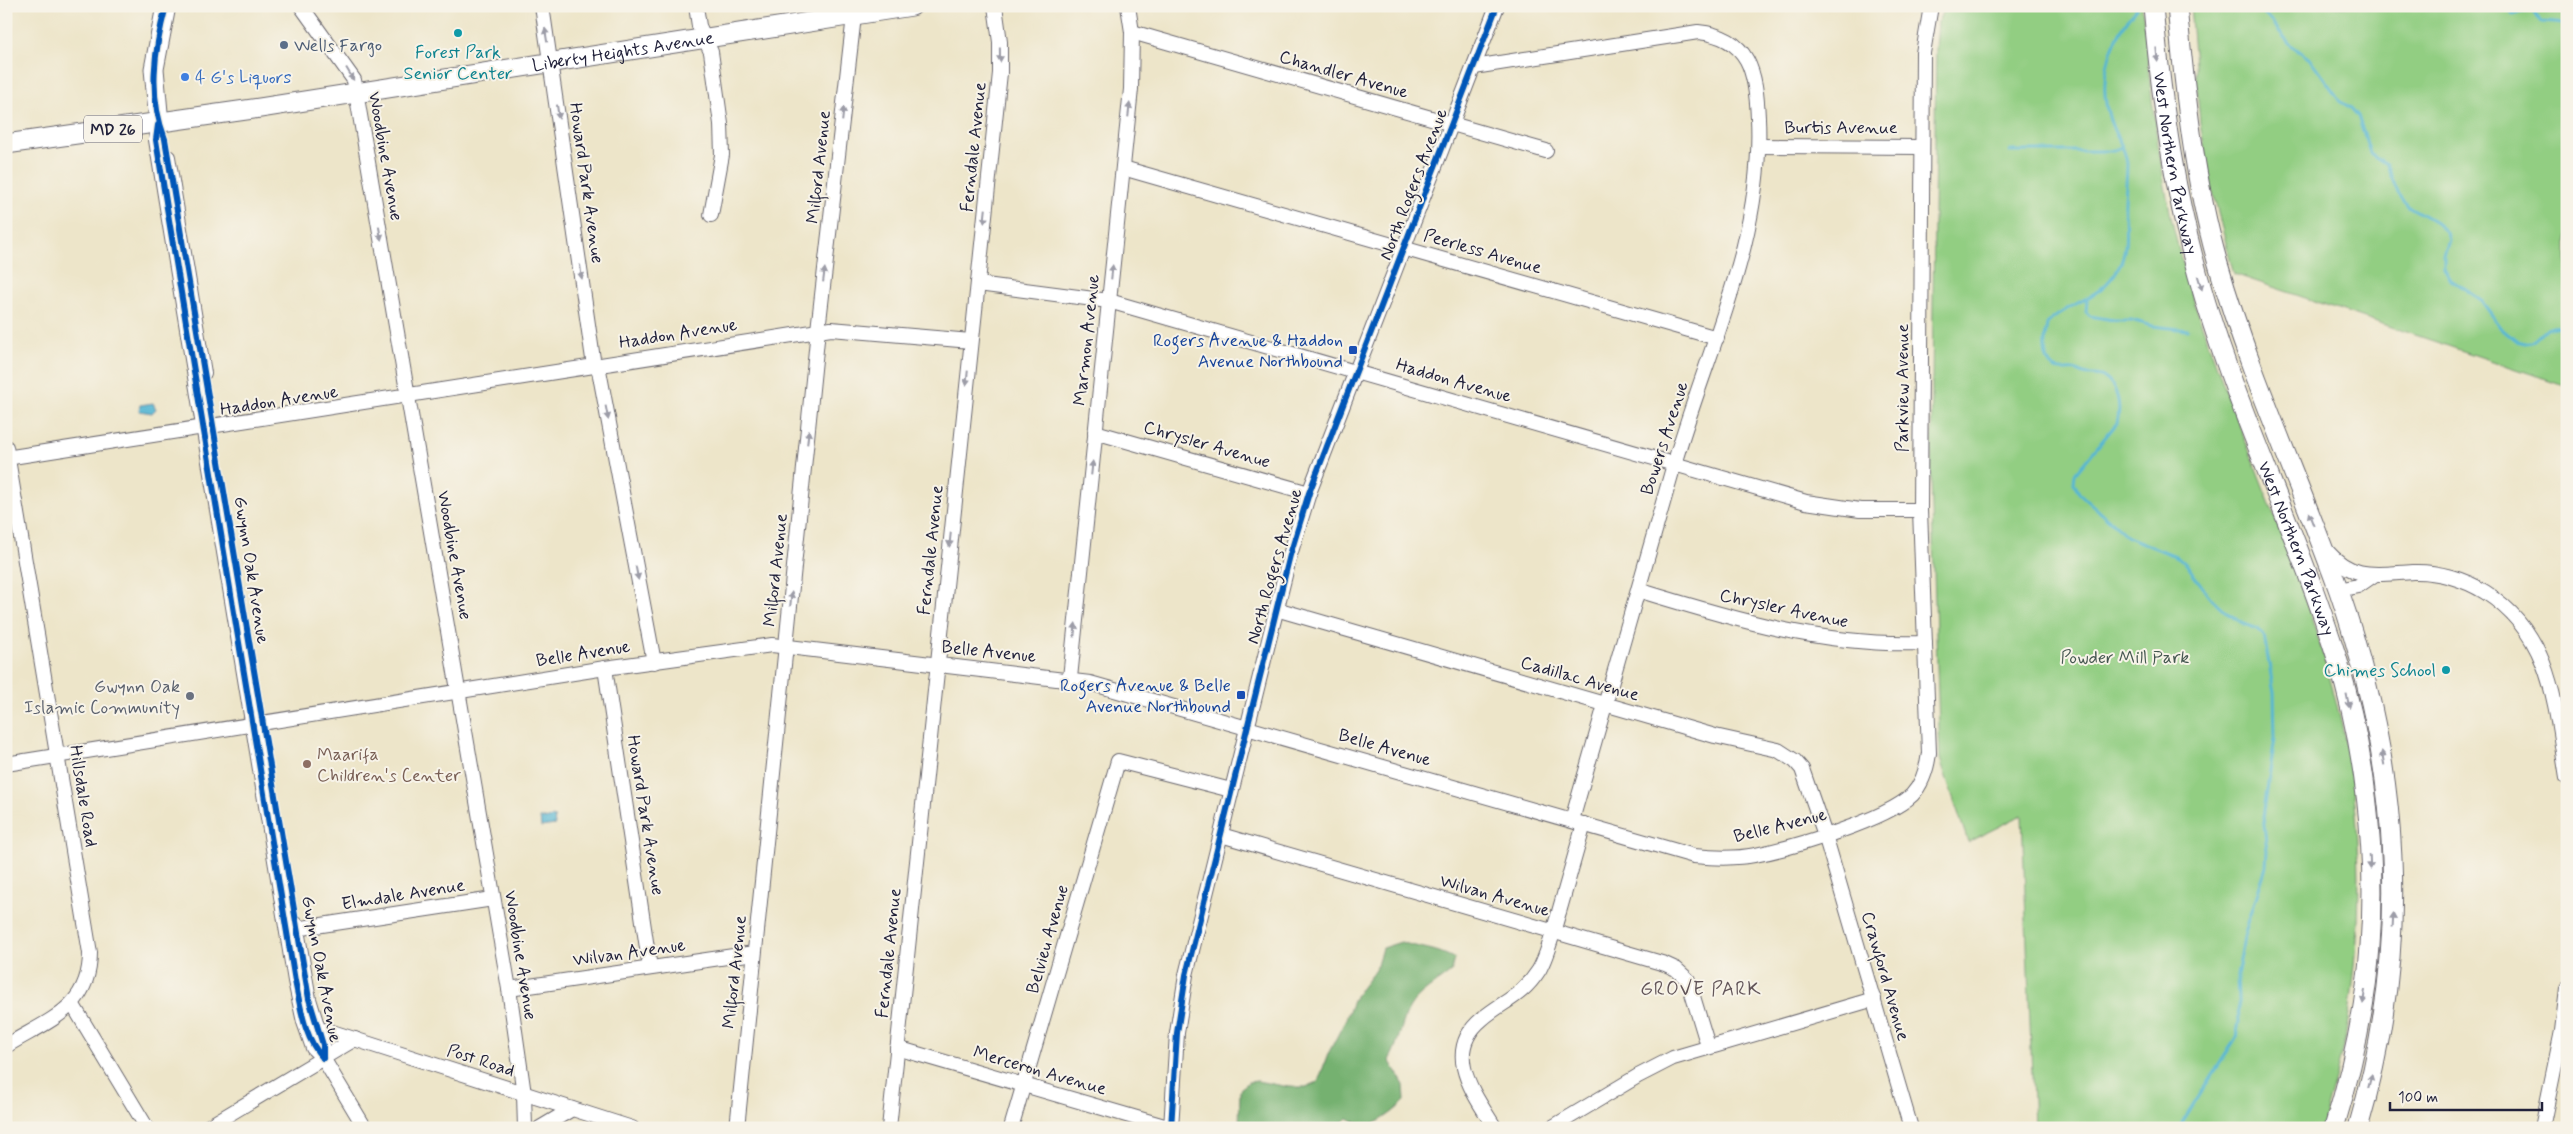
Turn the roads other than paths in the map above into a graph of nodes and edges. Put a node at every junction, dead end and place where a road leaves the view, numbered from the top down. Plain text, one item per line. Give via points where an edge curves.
1 (166, 6) edge
2 (300, 6) edge
3 (542, 6) edge
4 (696, 6) edge
5 (912, 6) edge
6 (995, 6) edge
7 (1128, 6) edge
8 (1497, 6) edge
9 (1931, 6) edge
10 (2153, 6) edge
11 (2177, 6) edge
12 (866, 11) edge
13 (1132, 32) junction
14 (706, 39) junction
15 (551, 63) junction
16 (1474, 67) junction
17 (357, 94) junction
18 (159, 123) junction
19 (1453, 124) junction
20 (6, 144) edge
21 (1760, 146) junction
22 (1922, 147) junction
23 (1546, 151) dead end
24 (1123, 168) junction
25 (711, 214) dead end
26 (1404, 248) junction
27 (978, 284) junction
28 (1109, 301) junction
29 (818, 330) junction
30 (1717, 338) junction
31 (971, 341) junction
32 (596, 365) junction
33 (1356, 371) junction
34 (408, 395) junction
35 (208, 427) junction
36 (1095, 432) junction
37 (7, 455) edge
38 (1674, 464) junction
39 (1309, 493) junction
40 (1920, 510) junction
41 (2321, 544) junction
42 (2374, 575) junction
43 (2313, 588) junction
44 (1638, 590) junction
45 (2338, 590) junction
46 (1276, 609) junction
47 (1925, 643) junction
48 (787, 647) junction
49 (654, 662) junction
50 (937, 664) junction
51 (605, 668) junction
52 (1070, 678) junction
53 (458, 692) junction
54 (1606, 705) junction
55 (258, 724) junction
56 (1247, 727) junction
57 (58, 756) junction
58 (6, 764) edge
59 (1926, 770) joint
60 (2567, 778) edge
61 (1231, 790) junction
62 (1578, 822) junction
63 (1221, 835) junction
64 (1825, 836) junction
65 (493, 899) junction
66 (293, 930) junction
67 (1553, 932) junction
68 (754, 952) junction
69 (650, 968) junction
70 (509, 989) junction
71 (2567, 989) edge
72 (1874, 999) junction
73 (73, 1005) junction
74 (318, 1033) junction
75 (356, 1039) junction
76 (6, 1046) edge
77 (1708, 1046) junction
78 (897, 1048) junction
79 (323, 1058) junction
80 (1024, 1085) junction
81 (524, 1094) junction
82 (572, 1109) junction
83 (2361, 1123) edge
84 (147, 1128) edge
85 (206, 1128) edge
86 (365, 1128) edge
87 (525, 1128) edge
88 (540, 1128) edge
89 (632, 1128) edge
90 (737, 1128) edge
91 (889, 1128) edge
92 (1011, 1128) edge
93 (1171, 1128) edge
94 (1495, 1128) edge
95 (1551, 1128) edge
96 (1911, 1128) edge
97 (2334, 1128) edge
98 (2542, 1128) edge

1 - 18 main road, Gwynn Oak Avenue via 154,70
2 -> 17 street, Woodbine Avenue via 352,76
15 -> 3 street, Howard Park Avenue
4 - 14 street via 699,26
5 - 12 main road, Liberty Heights Avenue / MD 26
6 -> 27 street, Ferndale Avenue via 1000,73
7 - 13 street, Marmon Avenue
8 - 16 street, North Rogers Avenue
9 - 22 street, Parkview Avenue via 1923,53
10 -> 43 main road, West Northern Parkway via 2169,149 2193,260 2223,353
41 -> 11 main road, West Northern Parkway via 2245,346 2218,265 2203,206 2189,125
12 - 14 main road, Liberty Heights Avenue / MD 26
29 -> 12 street, Milford Avenue
13 - 19 street, Chandler Avenue
24 -> 13 street, Marmon Avenue via 1131,89
14 - 15 main road, Liberty Heights Avenue / MD 26
14 - 25 street via 711,52 722,139 720,170
15 - 17 main road, Liberty Heights Avenue / MD 26
15 -> 32 street, Howard Park Avenue
16 - 19 street, North Rogers Avenue
16 - 21 street, Bowers Avenue via 1698,32 1725,38 1750,64 1757,94
17 - 18 main road, Liberty Heights Avenue / MD 26
17 -> 34 street, Woodbine Avenue
18 - 20 main road, Liberty Heights Avenue / MD 26
18 - 35 street, Gwynn Oak Avenue via 156,140
19 - 23 street, Chandler Avenue
19 - 26 street, North Rogers Avenue
21 - 22 street, Burtis Avenue
21 - 30 street, Bowers Avenue via 1750,222
22 - 40 street, Parkview Avenue
24 - 26 street, Peerless Avenue
28 -> 24 street, Marmon Avenue
26 - 30 street, Peerless Avenue
26 - 33 street, North Rogers Avenue
27 - 28 street, Haddon Avenue
27 - 31 street, Ferndale Avenue
28 - 33 street, Haddon Avenue
28 - 36 street, Marmon Avenue
29 - 31 street, Haddon Avenue
29 - 32 street, Haddon Avenue
48 -> 29 street, Milford Avenue
30 - 38 street, Bowers Avenue
31 -> 50 street, Ferndale Avenue
32 - 34 street, Haddon Avenue
32 -> 49 street, Howard Park Avenue
33 - 38 street, Haddon Avenue
33 - 39 street, North Rogers Avenue
34 - 35 street, Haddon Avenue
34 - 53 street, Woodbine Avenue
35 - 37 street, Haddon Avenue
35 - 55 street, Gwynn Oak Avenue
36 - 39 street, Chrysler Avenue
52 -> 36 street, Marmon Avenue
37 - 57 street, Hillsdale Road
38 - 40 street, Haddon Avenue via 1826,506 1860,510
38 - 44 street, Bowers Avenue
39 - 46 street, North Rogers Avenue
40 - 47 street, Parkview Avenue
41 - 42 street via 2341,565
41 - 45 main road, West Northern Parkway
42 - 45 street via 2358,586
42 - 60 street via 2415,572 2449,577 2482,591 2515,616 2530,634 2546,667
43 - 45 main road
43 -> 97 main road, West Northern Parkway via 2338,661 2358,749 2372,906 2361,1018
44 - 47 street, Chrysler Avenue via 1774,629 1857,643
44 - 54 street, Bowers Avenue
83 -> 45 main road, West Northern Parkway via 2388,982 2393,867 2388,785 2374,708
46 - 54 street, Cadillac Avenue
46 - 56 street, North Rogers Avenue
47 - 59 street, Parkview Avenue via 1929,753
48 - 49 street, Belle Avenue via 761,646
48 - 50 street, Belle Avenue
48 - 68 street, Milford Avenue
49 - 51 street, Belle Avenue
50 - 52 street, Belle Avenue
50 - 78 street, Ferndale Avenue
51 - 53 street, Belle Avenue
51 - 69 street, Howard Park Avenue
52 - 56 street, Belle Avenue
53 - 55 street, Belle Avenue
53 - 65 street, Woodbine Avenue
54 - 62 street, Bowers Avenue
54 - 64 street, Cadillac Avenue via 1735,742 1778,750 1802,769
55 - 57 street, Belle Avenue
55 - 66 street, Gwynn Oak Avenue
56 - 61 street, North Rogers Avenue
56 - 62 street, Belle Avenue
57 - 58 street, Belle Avenue
57 - 73 street, Hillsdale Road via 90,953 90,969
59 - 64 street, Belle Avenue via 1916,789 1901,804
61 - 63 street, North Rogers Avenue
61 - 80 street, Belvieu Avenue via 1118,761
62 - 64 street, Belle Avenue via 1674,851 1713,858 1754,855
62 - 67 street, Bowers Avenue
63 - 67 street, Wilvan Avenue
63 - 93 street, North Rogers Avenue via 1181,1004
64 - 72 street, Crawford Avenue
65 - 66 street, Elmdale Avenue
65 - 70 street, Woodbine Avenue
66 - 74 street, Gwynn Oak Avenue
66 - 79 street, Gwynn Oak Avenue via 304,1022 313,1048
67 - 77 street, Wilvan Avenue via 1665,964 1682,974 1692,988
67 - 94 street, Bowers Avenue via 1546,955 1529,983 1508,1003 1482,1019 1469,1034 1462,1055 1465,1076
68 - 69 street, Wilvan Avenue
68 - 90 street, Milford Avenue
69 - 70 street, Wilvan Avenue
70 - 81 street, Woodbine Avenue
71 - 98 street via 2562,1031
72 - 77 street
72 - 96 street, Crawford Avenue
73 - 76 street
73 - 84 street
74 - 75 street, Post Road via 326,1030
74 - 79 street, Gwynn Oak Avenue via 323,1045
75 - 79 street
75 - 81 street, Post Road
77 - 95 street via 1656,1066
78 - 80 street, Merceron Avenue
78 - 91 street, Ferndale Avenue
79 - 85 street
79 - 86 street, Gwynn Oak Avenue
80 - 92 street, Belvieu Avenue
80 - 93 street, Merceron Avenue
81 - 82 street, Post Road
81 - 87 street, Woodbine Avenue
82 - 88 street
82 - 89 street, Post Road

